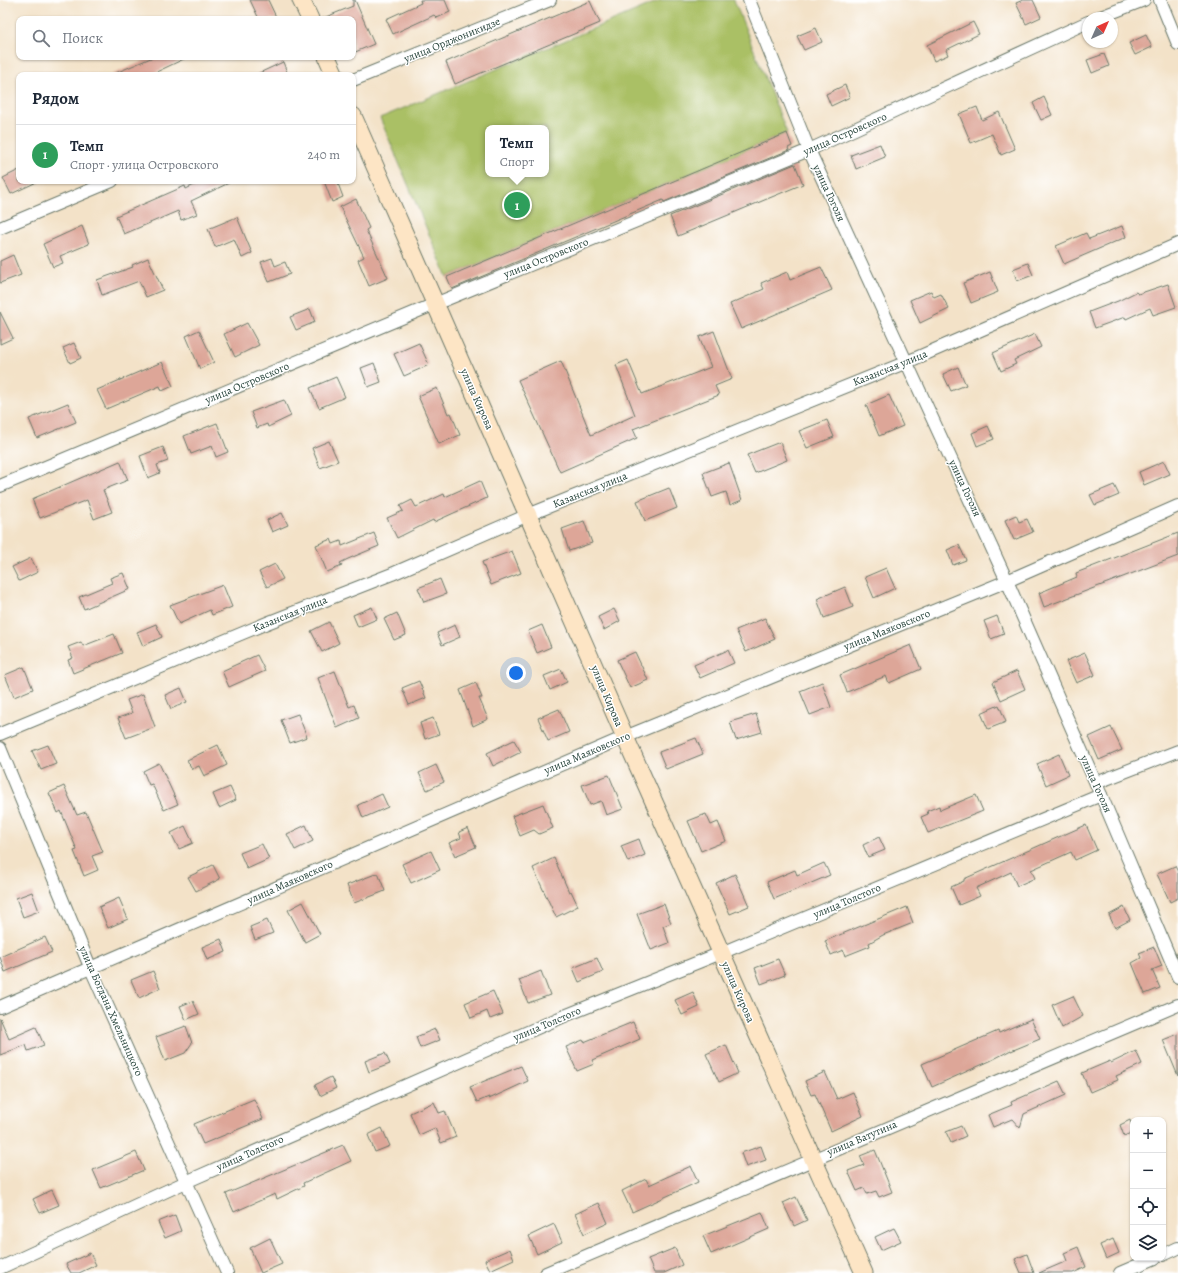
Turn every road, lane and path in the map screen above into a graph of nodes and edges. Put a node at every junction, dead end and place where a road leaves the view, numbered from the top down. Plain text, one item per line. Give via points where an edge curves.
1 (301, 0) edge
2 (550, 0) edge
3 (749, 0) edge
4 (1144, 0) edge
5 (1160, 0) edge
6 (1113, 12) edge
7 (309, 16) edge
8 (1082, 25) edge
9 (1178, 44) edge
10 (328, 60) edge
11 (334, 72) edge
12 (356, 79) edge
13 (356, 123) edge
14 (809, 150) junction
15 (105, 184) edge
16 (0, 228) edge
17 (1178, 244) edge
18 (435, 304) junction
19 (907, 362) junction
20 (0, 486) edge
21 (1178, 506) edge
22 (528, 515) junction
23 (1007, 581) junction
24 (0, 734) edge
25 (625, 737) junction
26 (0, 748) edge
27 (1178, 751) edge
28 (1096, 783) junction
29 (1101, 795) junction
30 (721, 953) junction
31 (91, 969) junction
32 (1178, 977) edge
33 (1178, 1005) edge
34 (0, 1008) edge
35 (813, 1159) junction
36 (188, 1181) junction
37 (1178, 1248) edge
38 (1166, 1254) edge
39 (1148, 1261) edge
40 (0, 1268) edge
41 (227, 1273) edge
42 (546, 1273) edge
43 (864, 1273) edge
44 (1120, 1273) edge

1 - 7 street
2 - 12 street, улица Орджоникидзе
3 - 14 street, улица Гоголя
4 - 6 street
5 - 9 street
8 - 14 street, улица Островского
10 - 11 street
13 - 18 street, улица Кирова
14 - 18 street, улица Островского
14 - 19 street, улица Гоголя
15 - 16 street
17 - 19 street, Казанская улица
18 - 20 street, улица Островского
18 - 22 street, улица Кирова
19 - 22 street, Казанская улица
19 - 23 street, улица Гоголя
21 - 23 street, улица Маяковского
22 - 24 street, Казанская улица via 392,574
22 - 25 street, улица Кирова
23 - 25 street, улица Маяковского
23 - 28 street, улица Гоголя
25 - 30 street, улица Кирова
25 - 31 street, улица Маяковского
26 - 31 street, улица Богдана Хмельницкого
27 - 28 street
28 - 29 street, улица Гоголя
29 - 30 street, улица Толстого
29 - 32 street, улица Гоголя
30 - 35 street, улица Кирова
30 - 36 street, улица Толстого via 562,1016
31 - 34 street, улица Маяковского
31 - 36 street, улица Богдана Хмельницкого
33 - 35 street, улица Ватутина
35 - 42 street, улица Ватутина
35 - 43 street, улица Кирова
36 - 40 street, улица Толстого
36 - 41 street, улица Богдана Хмельницкого
37 - 38 street
39 - 44 street

